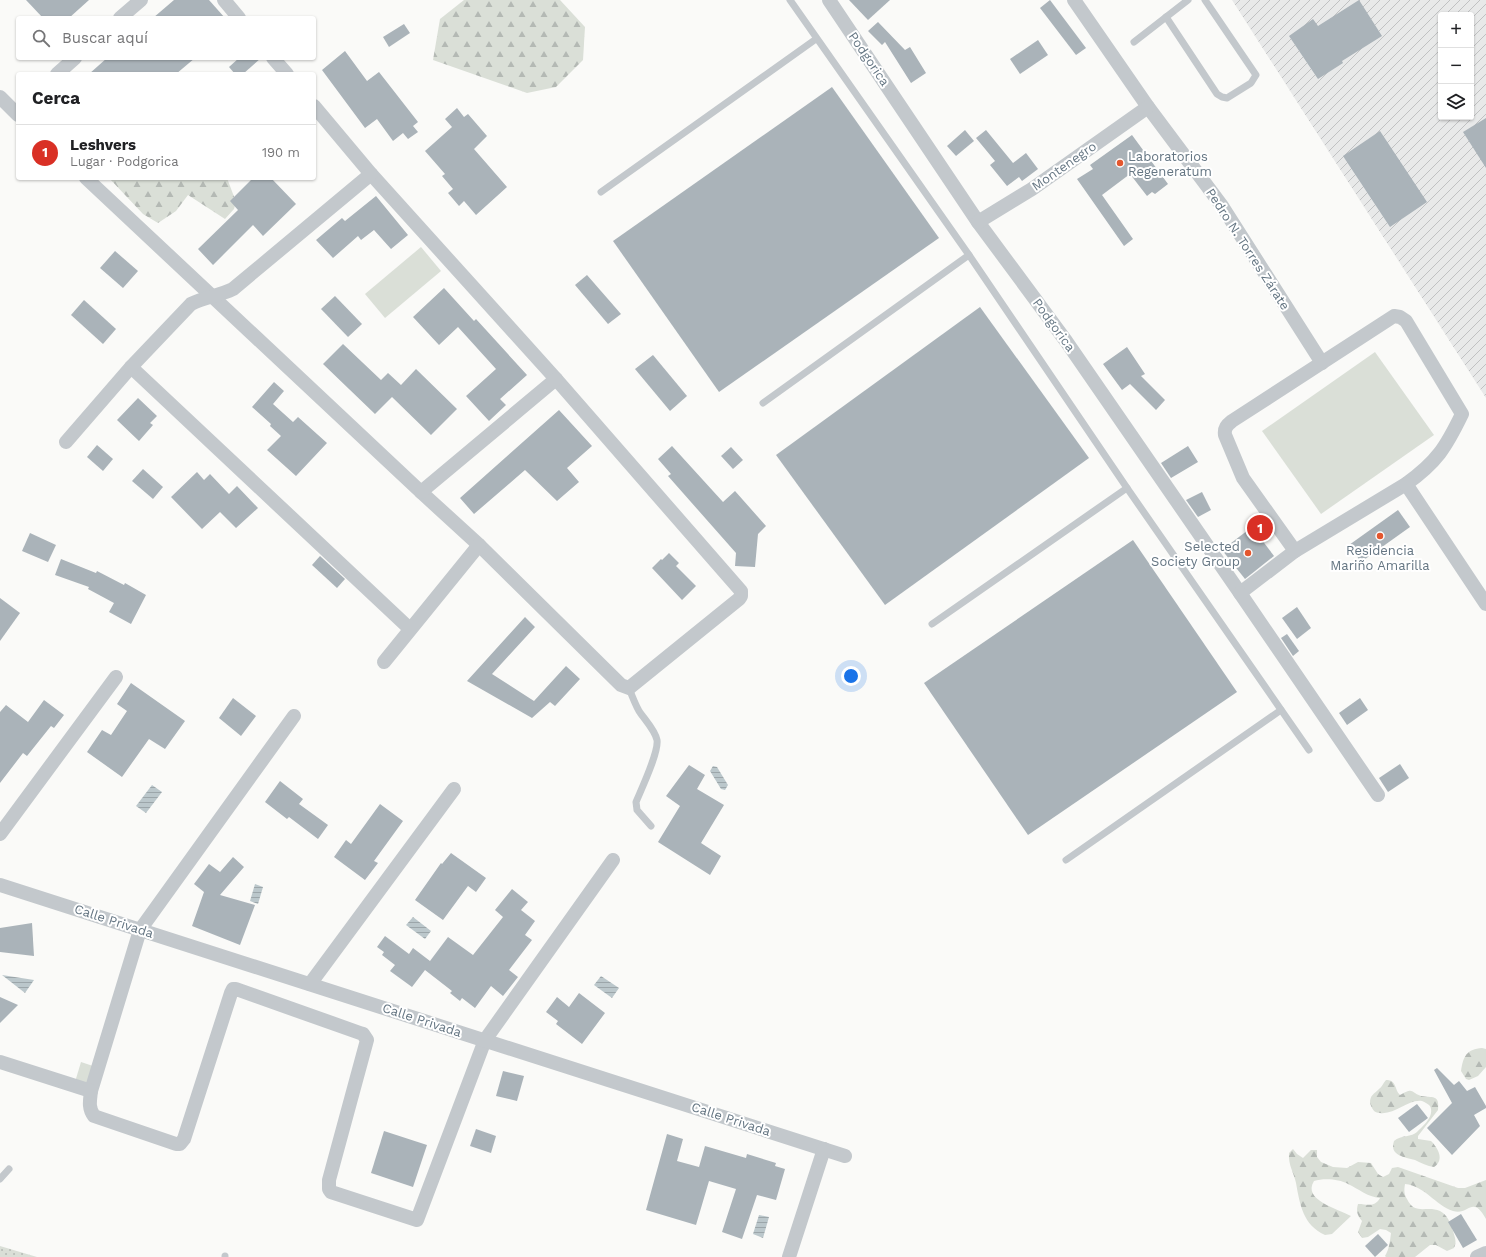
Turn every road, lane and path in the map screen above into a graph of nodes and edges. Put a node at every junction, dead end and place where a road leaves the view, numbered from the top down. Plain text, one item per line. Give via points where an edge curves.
1 (141, 0) edge
2 (224, 0) edge
3 (790, 0) edge
4 (829, 0) edge
5 (1074, 0) edge
6 (1188, 0) edge
7 (1205, 0) edge
8 (122, 16) edge
9 (237, 16) edge
10 (1166, 17) junction
11 (816, 39) junction
12 (1134, 42) dead end
13 (73, 60) edge
14 (275, 60) edge
15 (59, 72) edge
16 (285, 72) edge
17 (0, 98) edge
18 (1148, 106) junction
19 (316, 108) edge
20 (16, 111) edge
21 (371, 174) junction
22 (88, 180) edge
23 (600, 192) dead end
24 (978, 222) junction
25 (968, 255) junction
26 (213, 297) junction
27 (1322, 363) junction
28 (132, 367) junction
29 (556, 379) junction
30 (763, 403) dead end
31 (66, 442) dead end
32 (1406, 484) junction
33 (1127, 488) junction
34 (420, 492) junction
35 (479, 545) junction
36 (1295, 551) junction
37 (1240, 593) junction
38 (1486, 604) edge
39 (932, 624) dead end
40 (410, 629) junction
41 (384, 662) dead end
42 (116, 677) dead end
43 (629, 688) junction
44 (1281, 710) junction
45 (294, 716) dead end
46 (1310, 750) dead end
47 (454, 789) dead end
48 (1378, 795) dead end
49 (651, 826) dead end
50 (0, 834) edge
51 (613, 860) dead end
52 (1066, 860) dead end
53 (0, 884) edge
54 (140, 930) junction
55 (310, 984) junction
56 (485, 1040) junction
57 (0, 1062) edge
58 (91, 1091) junction
59 (824, 1149) junction
60 (845, 1156) dead end
61 (9, 1169) dead end
62 (0, 1179) edge
63 (1486, 1253) edge
64 (790, 1257) edge
65 (1477, 1257) edge

1 - 8 street
2 - 9 street
3 - 11 lane
4 - 24 street, Podgorica
5 - 18 street, Pedro N. Torres Zárate
6 - 10 lane
7 - 10 lane via 1256,75 1251,83 1227,98 1217,94
10 - 12 lane
11 - 23 lane
11 - 25 lane
13 - 15 street
14 - 16 street
17 - 20 street
18 - 24 street, Montenegro via 1032,189
18 - 27 street, Pedro N. Torres Zárate via 1222,206
19 - 21 street
21 - 26 street via 233,289
21 - 29 street
22 - 26 street
24 - 37 street, Podgorica via 1066,341
25 - 30 lane
25 - 33 lane
26 - 28 street via 190,304
26 - 34 street
27 - 32 street via 1394,316 1406,320 1462,414 1436,459
27 - 36 street via 1232,421 1225,430 1243,478
28 - 31 street
28 - 40 street
29 - 34 street
29 - 43 street via 742,594
32 - 36 street
32 - 38 street
33 - 39 lane
33 - 44 lane
34 - 35 street
35 - 40 street
35 - 43 street via 621,685
36 - 37 street
37 - 48 street, Podgorica
40 - 41 street
42 - 50 street
43 - 49 lane via 638,710 656,740 653,757 636,802 637,810
44 - 46 lane
44 - 52 lane
45 - 54 street
47 - 55 street
51 - 56 street
53 - 54 street, Calle Privada
54 - 55 street, Calle Privada
54 - 58 street
55 - 56 street, Calle Privada
56 - 58 street via 418,1219 415,1220 329,1190 329,1180 367,1040 363,1034 233,989 184,1139 180,1144 94,1116 90,1106
56 - 59 street, Calle Privada
57 - 58 street
59 - 60 street, Calle Privada
59 - 64 street
61 - 62 lane
63 - 65 street

